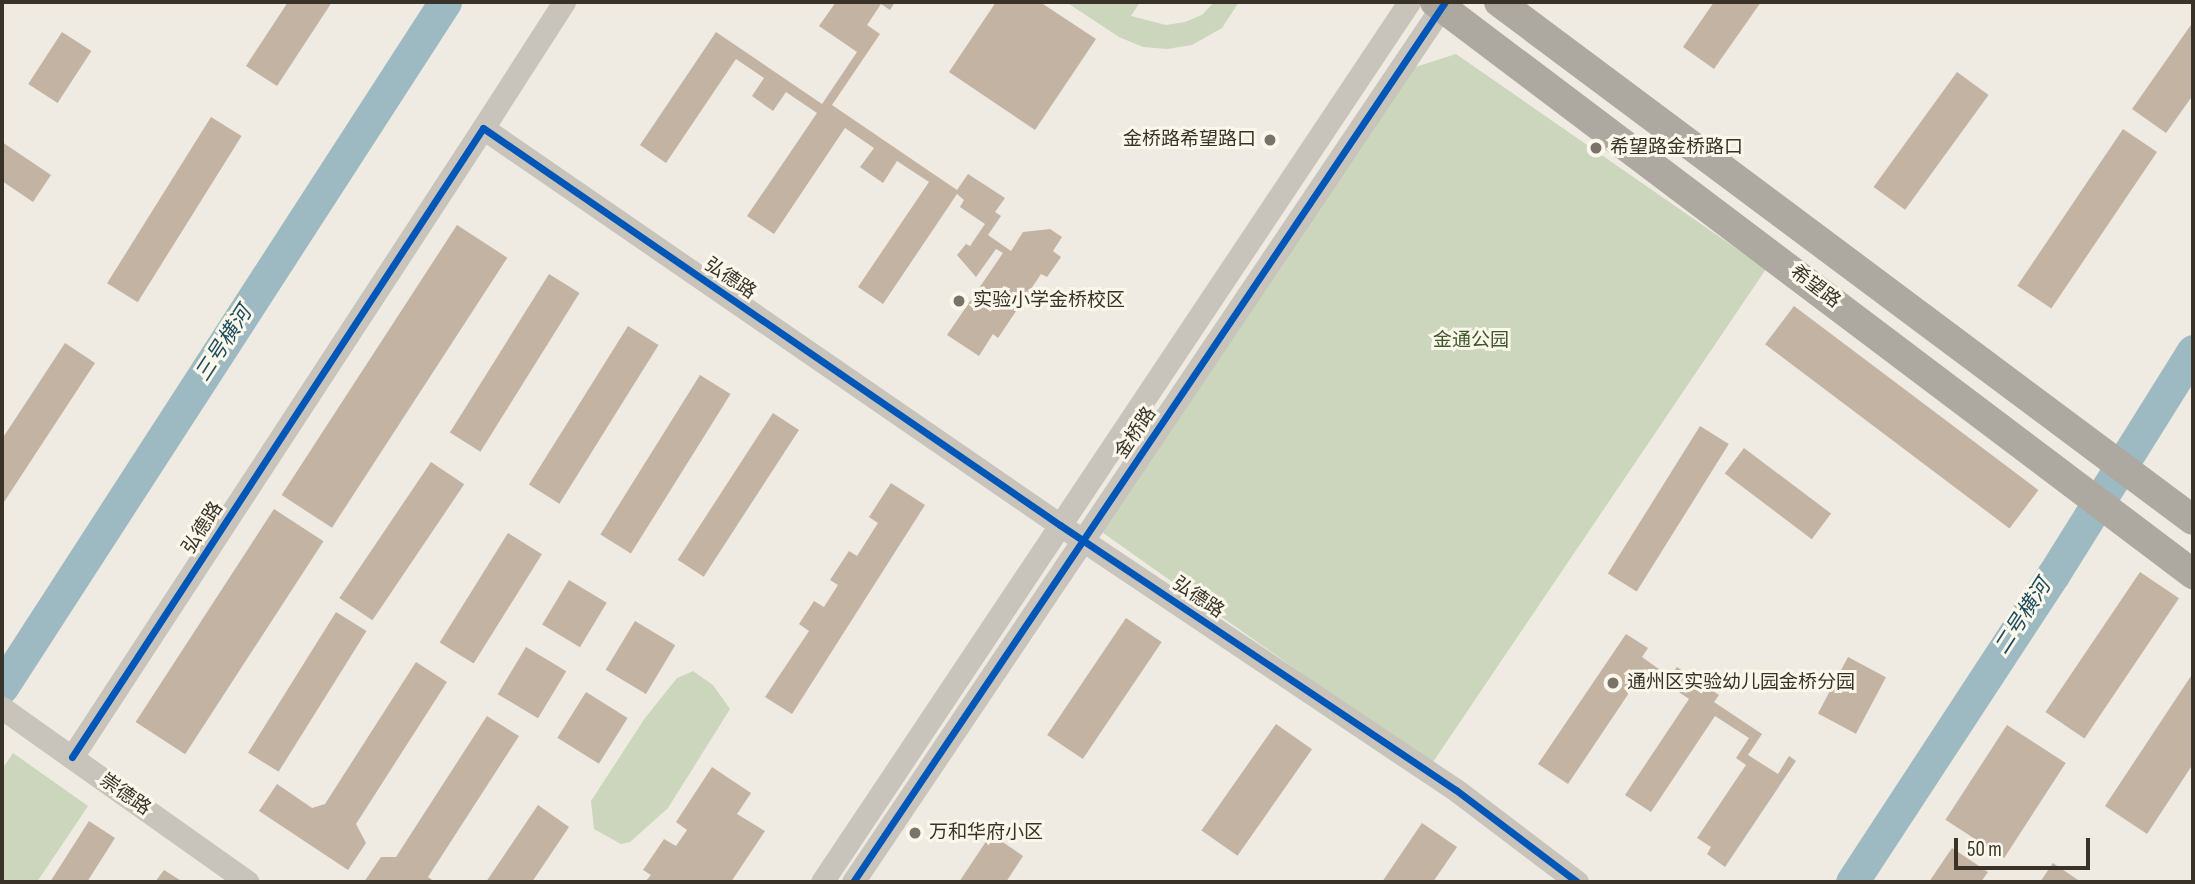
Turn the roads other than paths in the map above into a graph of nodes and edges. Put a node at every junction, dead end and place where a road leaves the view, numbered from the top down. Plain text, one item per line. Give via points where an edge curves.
1 (564, 2) edge
2 (1409, 2) edge
3 (1499, 2) edge
4 (1441, 3) edge
5 (483, 128) junction
6 (2193, 520) edge
7 (1060, 525) junction
8 (2193, 573) edge
9 (2, 708) edge
10 (72, 757) junction
11 (248, 882) edge
12 (822, 882) edge
13 (853, 882) edge
14 (1577, 882) edge

1 - 5 street
2 - 7 street, 金桥路
3 - 6 main road, 希望路
4 - 8 main road, 希望路
4 - 13 street, 金桥路
5 - 7 street, 弘德路
5 - 10 street, 弘德路
7 - 12 street, 金桥路
7 - 14 street, 弘德路 via 1457,790
9 - 10 street, 崇德路
10 - 11 street, 崇德路

